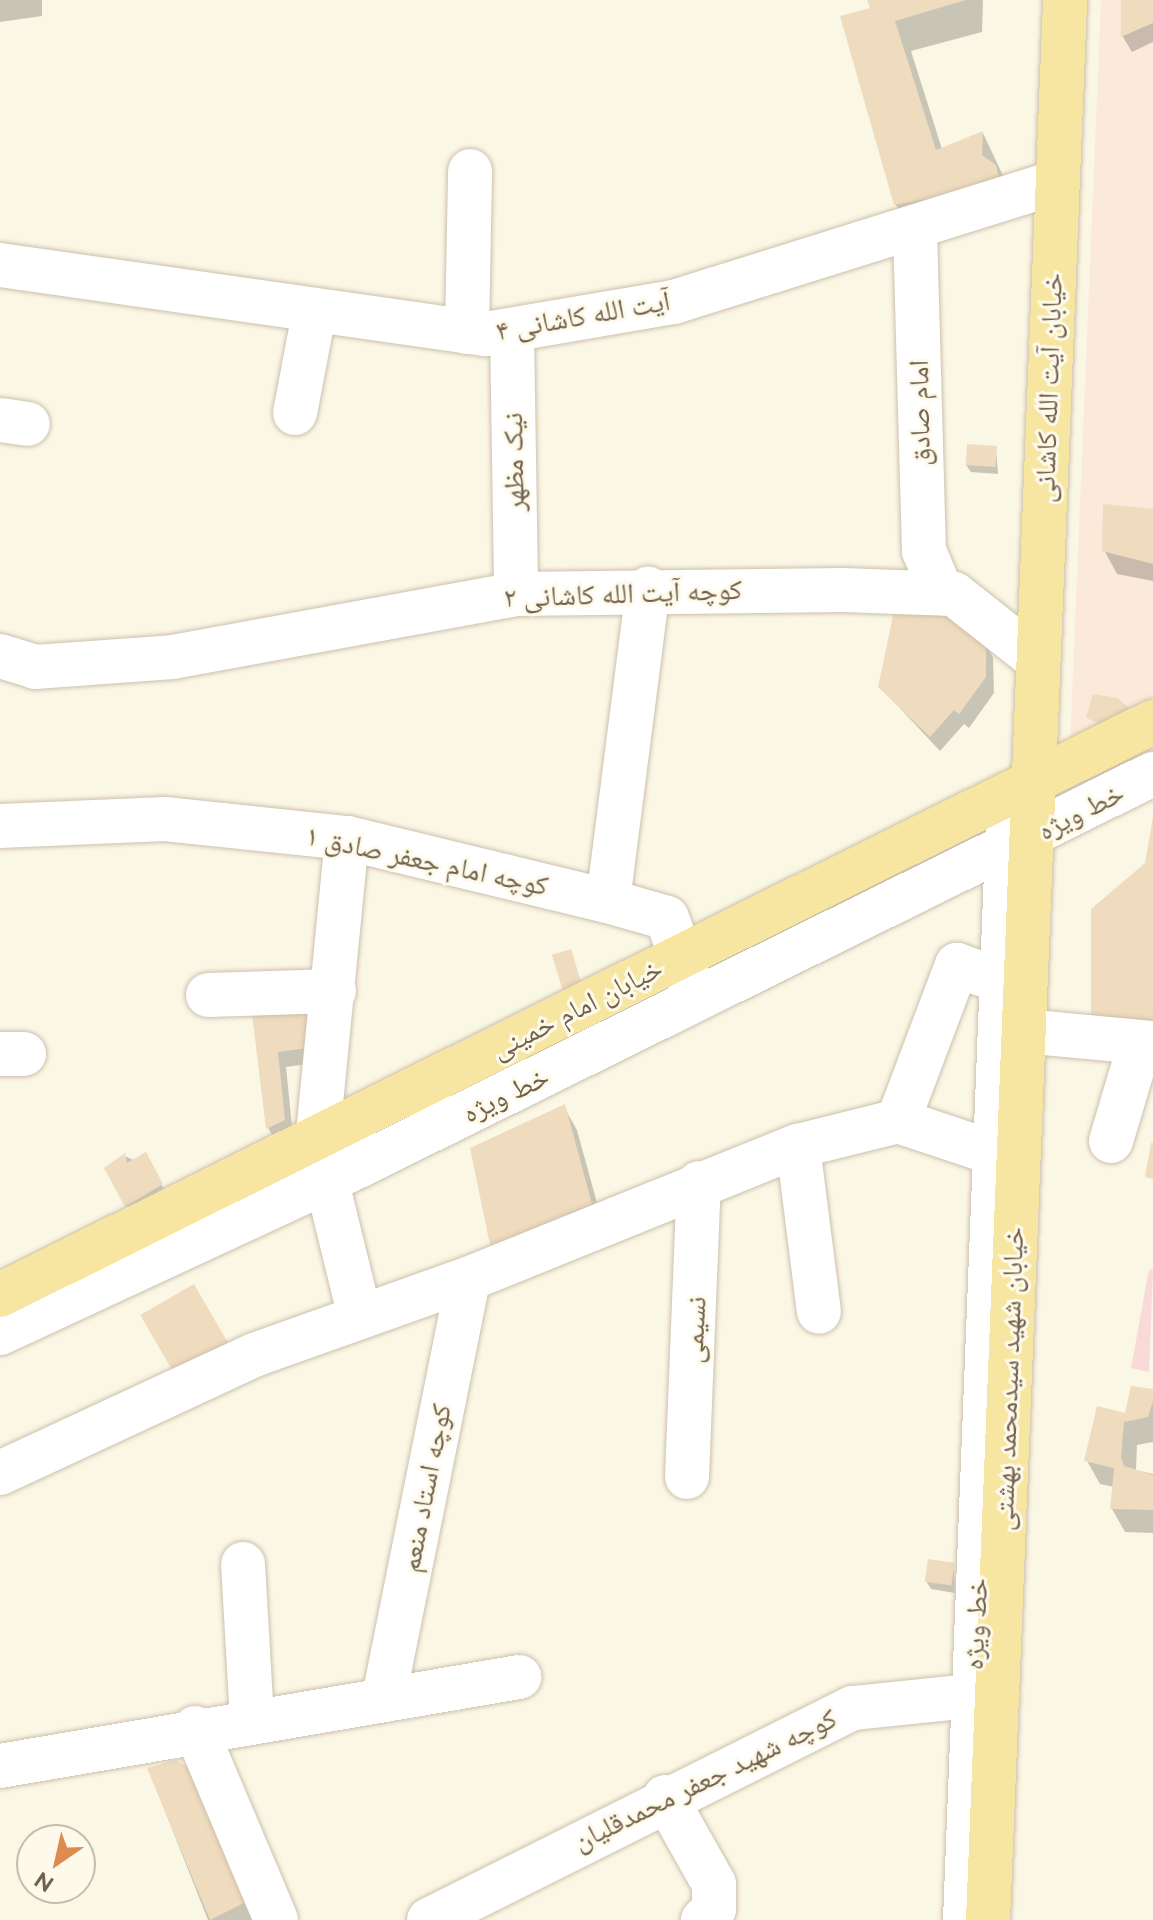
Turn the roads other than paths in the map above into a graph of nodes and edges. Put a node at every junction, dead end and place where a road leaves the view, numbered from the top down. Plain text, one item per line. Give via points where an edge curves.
1 (1065, 0) edge
2 (470, 171) dead end
3 (1057, 182) junction
4 (915, 230) junction
5 (0, 265) edge
6 (314, 313) junction
7 (512, 330) junction
8 (467, 332) junction
9 (295, 413) dead end
10 (645, 589) junction
11 (942, 593) junction
12 (516, 594) junction
13 (0, 656) edge
14 (1038, 660) junction
15 (1153, 722) edge
16 (1153, 774) edge
17 (1021, 782) junction
18 (0, 826) edge
19 (347, 838) junction
20 (1019, 844) junction
21 (608, 901) junction
22 (677, 958) junction
23 (334, 991) junction
24 (208, 995) dead end
25 (1017, 1001) junction
26 (698, 1002) junction
27 (1146, 1044) edge
28 (898, 1121) junction
29 (1111, 1141) dead end
30 (798, 1146) junction
31 (1007, 1157) junction
32 (324, 1161) junction
33 (699, 1183) junction
34 (468, 1279) junction
35 (0, 1295) edge
36 (819, 1312) dead end
37 (360, 1317) junction
38 (0, 1333) edge
39 (0, 1473) edge
40 (687, 1477) dead end
41 (243, 1564) dead end
42 (519, 1677) dead end
43 (985, 1695) junction
44 (384, 1697) junction
45 (252, 1719) junction
46 (195, 1728) junction
47 (0, 1766) edge
48 (665, 1797) junction
49 (276, 1920) edge
50 (429, 1920) edge
51 (703, 1920) edge
52 (965, 1920) edge
53 (988, 1920) edge

1 - 3 main road, خیابان آیت الله کاشانی
2 - 8 street
3 - 4 street, آیت الله کاشانی ۴
3 - 14 main road, خیابان آیت الله کاشانی
4 - 7 street, آیت الله کاشانی ۴ via 674,302
4 - 11 street, امام صادق via 924,551
5 - 6 street, آیت الله کاشانی ۴
6 - 8 street, آیت الله کاشانی ۴
6 - 9 street
7 - 8 street, آیت الله کاشانی ۴
7 - 12 street, نیک مظهر
10 - 11 street, کوچه آیت الله کاشانی ۲
10 - 12 street, کوچه آیت الله کاشانی ۲
10 - 21 street
11 - 14 street, کوچه آیت الله کاشانی ۲ via 954,594
12 - 13 street, کوچه آیت الله کاشانی ۲ via 173,657 35,667
14 - 17 main road, خیابان آیت الله کاشانی
15 - 17 main road, خیابان امام خمینی
16 - 20 street, خط ویژه
17 - 20 main road, خیابان آیت الله کاشانی
17 - 22 main road, خیابان امام خمینی
18 - 19 street, کوچه امام جعفر صادق ۱ via 165,819
19 - 21 street, کوچه امام جعفر صادق ۱
19 - 23 street
20 - 25 main road, خیابان شهید سیدمحمد بهشتی
20 - 26 street, خط ویژه
21 - 22 street, کوچه امام جعفر صادق ۱ via 667,918
22 - 26 street
22 - 32 main road, خیابان امام خمینی
23 - 24 street
23 - 32 street
25 - 27 street
25 - 28 street via 957,965
25 - 31 main road, خیابان شهید سیدمحمد بهشتی
26 - 32 street, خط ویژه
27 - 29 street
28 - 30 street
28 - 31 street
30 - 33 street
30 - 36 street
31 - 43 main road, خیابان شهید سیدمحمد بهشتی
32 - 35 main road, خیابان امام خمینی
32 - 37 street
32 - 38 street, خط ویژه
33 - 34 street
33 - 40 street, نسیمی
34 - 37 street
34 - 44 street, کوچه استاد منعم
37 - 39 street via 254,1355
41 - 45 street
42 - 44 street
43 - 48 street, کوچه شهید جعفر محمدقلیان via 853,1708
43 - 52 street, خط ویژه
43 - 53 main road, خیابان شهید سیدمحمد بهشتی
44 - 45 street
45 - 46 street
46 - 47 street
46 - 49 street
48 - 50 street, کوچه شهید جعفر محمدقلیان
48 - 51 street via 714,1884 714,1909

